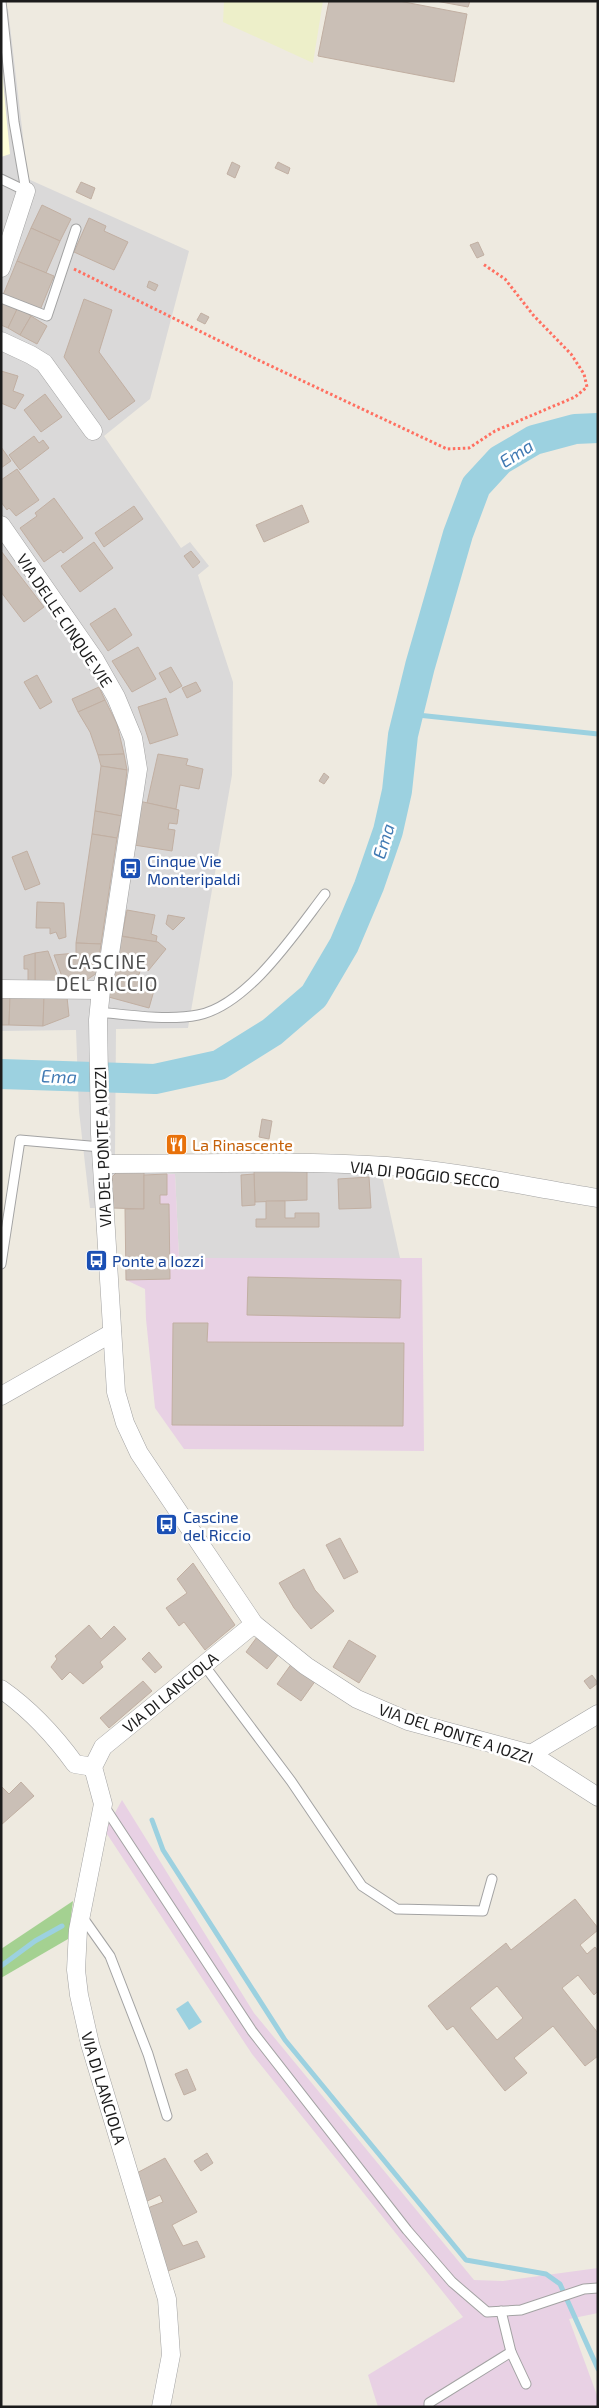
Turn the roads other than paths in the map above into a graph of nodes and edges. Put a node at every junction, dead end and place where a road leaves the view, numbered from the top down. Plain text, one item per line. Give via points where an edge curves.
1 (2, 1) edge
2 (1, 179) edge
3 (26, 191) junction
4 (76, 229) dead end
5 (1, 268) edge
6 (1, 298) edge
7 (1, 341) edge
8 (93, 432) dead end
9 (1, 525) edge
10 (325, 894) dead end
11 (1, 989) edge
12 (101, 990) junction
13 (98, 1016) junction
14 (101, 1149) junction
15 (598, 1198) edge
16 (1, 1264) edge
17 (112, 1333) junction
18 (1, 1396) edge
19 (254, 1624) junction
20 (204, 1665) junction
21 (1, 1689) edge
22 (598, 1714) edge
23 (531, 1754) junction
24 (93, 1767) junction
25 (598, 1796) edge
26 (103, 1804) junction
27 (492, 1879) dead end
28 (81, 1915) junction
29 (167, 2116) dead end
30 (598, 2288) edge
31 (501, 2311) junction
32 (511, 2352) junction
33 (526, 2384) dead end
34 (161, 2407) edge
35 (429, 2407) edge

1 - 3 lane via 14,122
2 - 3 lane
3 - 5 street
4 - 6 lane via 47,316
7 - 8 street via 44,364
9 - 12 street, VIA DELLE CINQUE VIE via 95,660 116,697 133,738 138,769 109,960
10 - 13 lane via 268,966 231,1000 198,1015
11 - 12 street
12 - 13 street, VIA DELLE CINQUE VIE
13 - 14 street, VIA DEL PONTE A IOZZI
14 - 15 street, VIA DI POGGIO SECCO via 389,1166
14 - 16 lane via 20,1140
14 - 17 street, VIA DEL PONTE A IOZZI
17 - 18 street
17 - 19 street, VIA DEL PONTE A IOZZI via 116,1392 125,1423 139,1453
19 - 20 street, VIA DI LANCIOLA
19 - 23 street, VIA DEL PONTE A IOZZI via 306,1666 357,1699 408,1721
20 - 24 street, VIA DI LANCIOLA via 103,1747
20 - 27 lane via 291,1780 362,1886 397,1909 483,1911
21 - 24 street via 23,1704 54,1735 75,1764
22 - 23 street
23 - 25 street, VIA DEL PONTE A IOZZI
24 - 26 street, VIA DI LANCIOLA
26 - 28 street, VIA DI LANCIOLA
26 - 31 lane via 252,2031 395,2215 452,2282 487,2312
28 - 29 lane via 110,1956 148,2054
28 - 34 street, VIA DI LANCIOLA via 76,1970 79,1995 90,2044 167,2299 171,2355
30 - 31 lane via 584,2289 521,2310
31 - 32 lane
32 - 33 lane
32 - 35 lane via 429,2403

